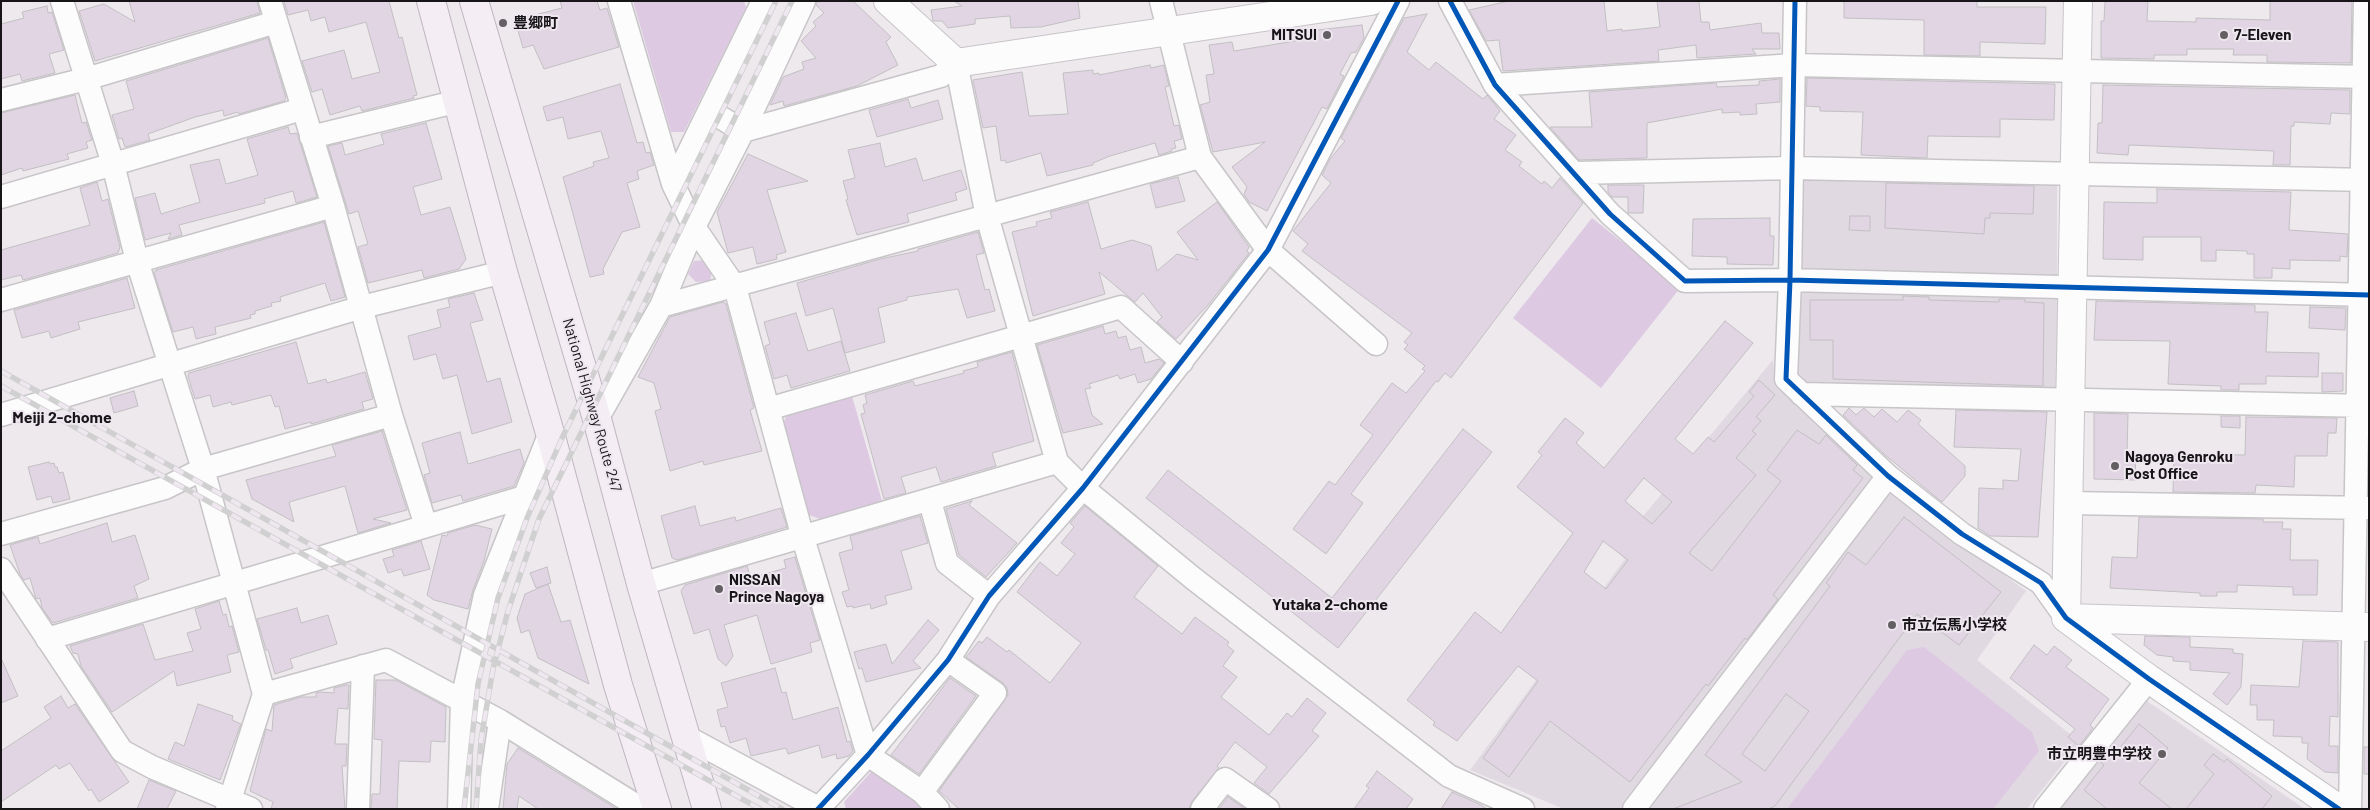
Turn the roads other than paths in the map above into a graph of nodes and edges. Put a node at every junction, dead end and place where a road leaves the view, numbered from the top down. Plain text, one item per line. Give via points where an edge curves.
1 (62, 1) edge
2 (430, 1) edge
3 (474, 1) edge
4 (619, 1) edge
5 (804, 1) edge
6 (888, 1) edge
7 (1161, 1) edge
8 (1372, 1) edge
9 (1398, 1) edge
10 (1450, 1) edge
11 (1795, 1) edge
12 (2078, 1) edge
13 (2366, 1) edge
14 (760, 2) edge
15 (273, 11) edge
16 (1168, 32) junction
17 (956, 63) junction
18 (1794, 65) junction
19 (2076, 70) junction
20 (2366, 77) edge
21 (86, 79) junction
22 (1495, 84) junction
23 (1, 100) edge
24 (459, 101) junction
25 (302, 109) junction
26 (710, 112) junction
27 (743, 131) junction
28 (311, 137) junction
29 (1200, 158) junction
30 (112, 164) junction
31 (1792, 168) junction
32 (2074, 172) junction
33 (1576, 173) junction
34 (2365, 179) edge
35 (673, 184) junction
36 (1, 197) edge
37 (333, 206) junction
38 (987, 216) junction
39 (694, 227) junction
40 (1268, 250) junction
41 (138, 260) junction
42 (503, 272) junction
43 (1790, 280) junction
44 (735, 287) junction
45 (2072, 287) junction
46 (2364, 294) edge
47 (1, 300) edge
48 (661, 306) junction
49 (362, 307) junction
50 (1020, 336) junction
51 (1376, 344) dead end
52 (1182, 362) junction
53 (169, 363) junction
54 (1802, 394) junction
55 (2070, 399) junction
56 (2363, 406) edge
57 (768, 409) junction
58 (1, 414) edge
59 (391, 415) junction
60 (597, 419) junction
61 (550, 433) junction
62 (1057, 462) junction
63 (203, 469) junction
64 (1888, 476) junction
65 (1083, 488) junction
66 (524, 497) junction
67 (930, 501) junction
68 (2068, 502) junction
69 (2362, 508) edge
70 (426, 526) junction
71 (1, 534) edge
72 (803, 538) junction
73 (1, 569) edge
74 (232, 583) junction
75 (641, 584) junction
76 (989, 596) junction
77 (2066, 618) junction
78 (2361, 627) edge
79 (47, 639) junction
80 (948, 660) junction
81 (363, 666) junction
82 (2149, 678) junction
83 (264, 694) junction
84 (462, 700) junction
85 (500, 721) junction
86 (685, 736) junction
87 (2360, 740) edge
88 (868, 755) junction
89 (922, 792) junction
90 (229, 804) edge
91 (819, 808) edge
92 (251, 809) edge
93 (358, 809) edge
94 (459, 809) edge
95 (487, 809) edge
96 (642, 809) edge
97 (657, 809) edge
98 (708, 809) edge
99 (938, 809) edge
100 (1202, 809) edge
101 (1268, 809) edge
102 (1523, 809) edge
103 (1634, 809) edge
104 (2045, 809) edge
105 (2339, 809) edge
106 (2350, 809) edge

1 - 21 street
2 - 24 highway
3 - 60 highway, National Highway Route 247
4 - 35 street
5 - 27 street
6 - 17 street
7 - 16 street
8 - 16 street
9 - 40 street
10 - 22 street
11 - 18 street
12 - 19 street
13 - 20 street
14 - 26 street
15 - 21 street
15 - 25 street
16 - 17 street
16 - 29 street
17 - 27 street via 941,76
17 - 38 street
18 - 19 street
18 - 22 street
18 - 31 street
19 - 20 street
19 - 32 street
20 - 34 street
21 - 23 street
21 - 30 street
22 - 33 street
24 - 28 street
24 - 42 highway
25 - 28 street
25 - 30 street
26 - 27 street
26 - 35 street
27 - 39 street
28 - 37 street
29 - 38 street
29 - 40 street
30 - 36 street
30 - 41 street
31 - 32 street
31 - 33 street
31 - 43 street
32 - 34 street
32 - 45 street
33 - 43 street via 1610,214 1685,281
34 - 46 street
35 - 39 street
37 - 41 street
37 - 49 street
38 - 44 street
38 - 50 street
39 - 44 street
39 - 48 street
40 - 51 street
40 - 52 street
41 - 47 street
41 - 53 street
42 - 49 street
42 - 61 highway
43 - 45 street
43 - 54 street via 1786,378
44 - 48 street
44 - 57 street
45 - 46 street
45 - 55 street
46 - 56 street
48 - 60 street
49 - 53 street
49 - 59 street
50 - 52 street via 1121,307
50 - 57 street
50 - 62 street
52 - 65 street
53 - 58 street
53 - 63 street
54 - 55 street
54 - 64 street
55 - 56 street
55 - 68 street
56 - 69 street
57 - 72 street
59 - 63 street
59 - 70 street
60 - 75 highway, National Highway Route 247
61 - 66 street
61 - 97 highway via 618,685
62 - 65 street
62 - 67 street
63 - 71 street via 164,488
63 - 74 street
64 - 77 street via 1962,534 2041,583
64 - 103 street
65 - 76 street
65 - 102 street via 1194,579 1449,776
66 - 70 street
66 - 84 street via 485,595
67 - 72 street
67 - 76 street via 947,563
68 - 69 street
68 - 77 street
69 - 78 street
70 - 74 street
72 - 75 street
72 - 88 street
73 - 79 street
74 - 79 street
74 - 83 street
75 - 86 highway, National Highway Route 247
76 - 80 street
77 - 78 street
77 - 82 street
78 - 87 street
79 - 90 street via 122,750
80 - 88 street
80 - 89 street via 995,693
81 - 83 street
81 - 84 street via 386,660
81 - 93 street
82 - 104 street
82 - 105 street
83 - 90 street
84 - 85 street
84 - 94 street
85 - 95 street
85 - 96 street
86 - 91 street
86 - 98 highway, National Highway Route 247
87 - 106 street
88 - 89 street
88 - 91 street
89 - 99 street
90 - 92 street
100 - 101 street via 1225,779

